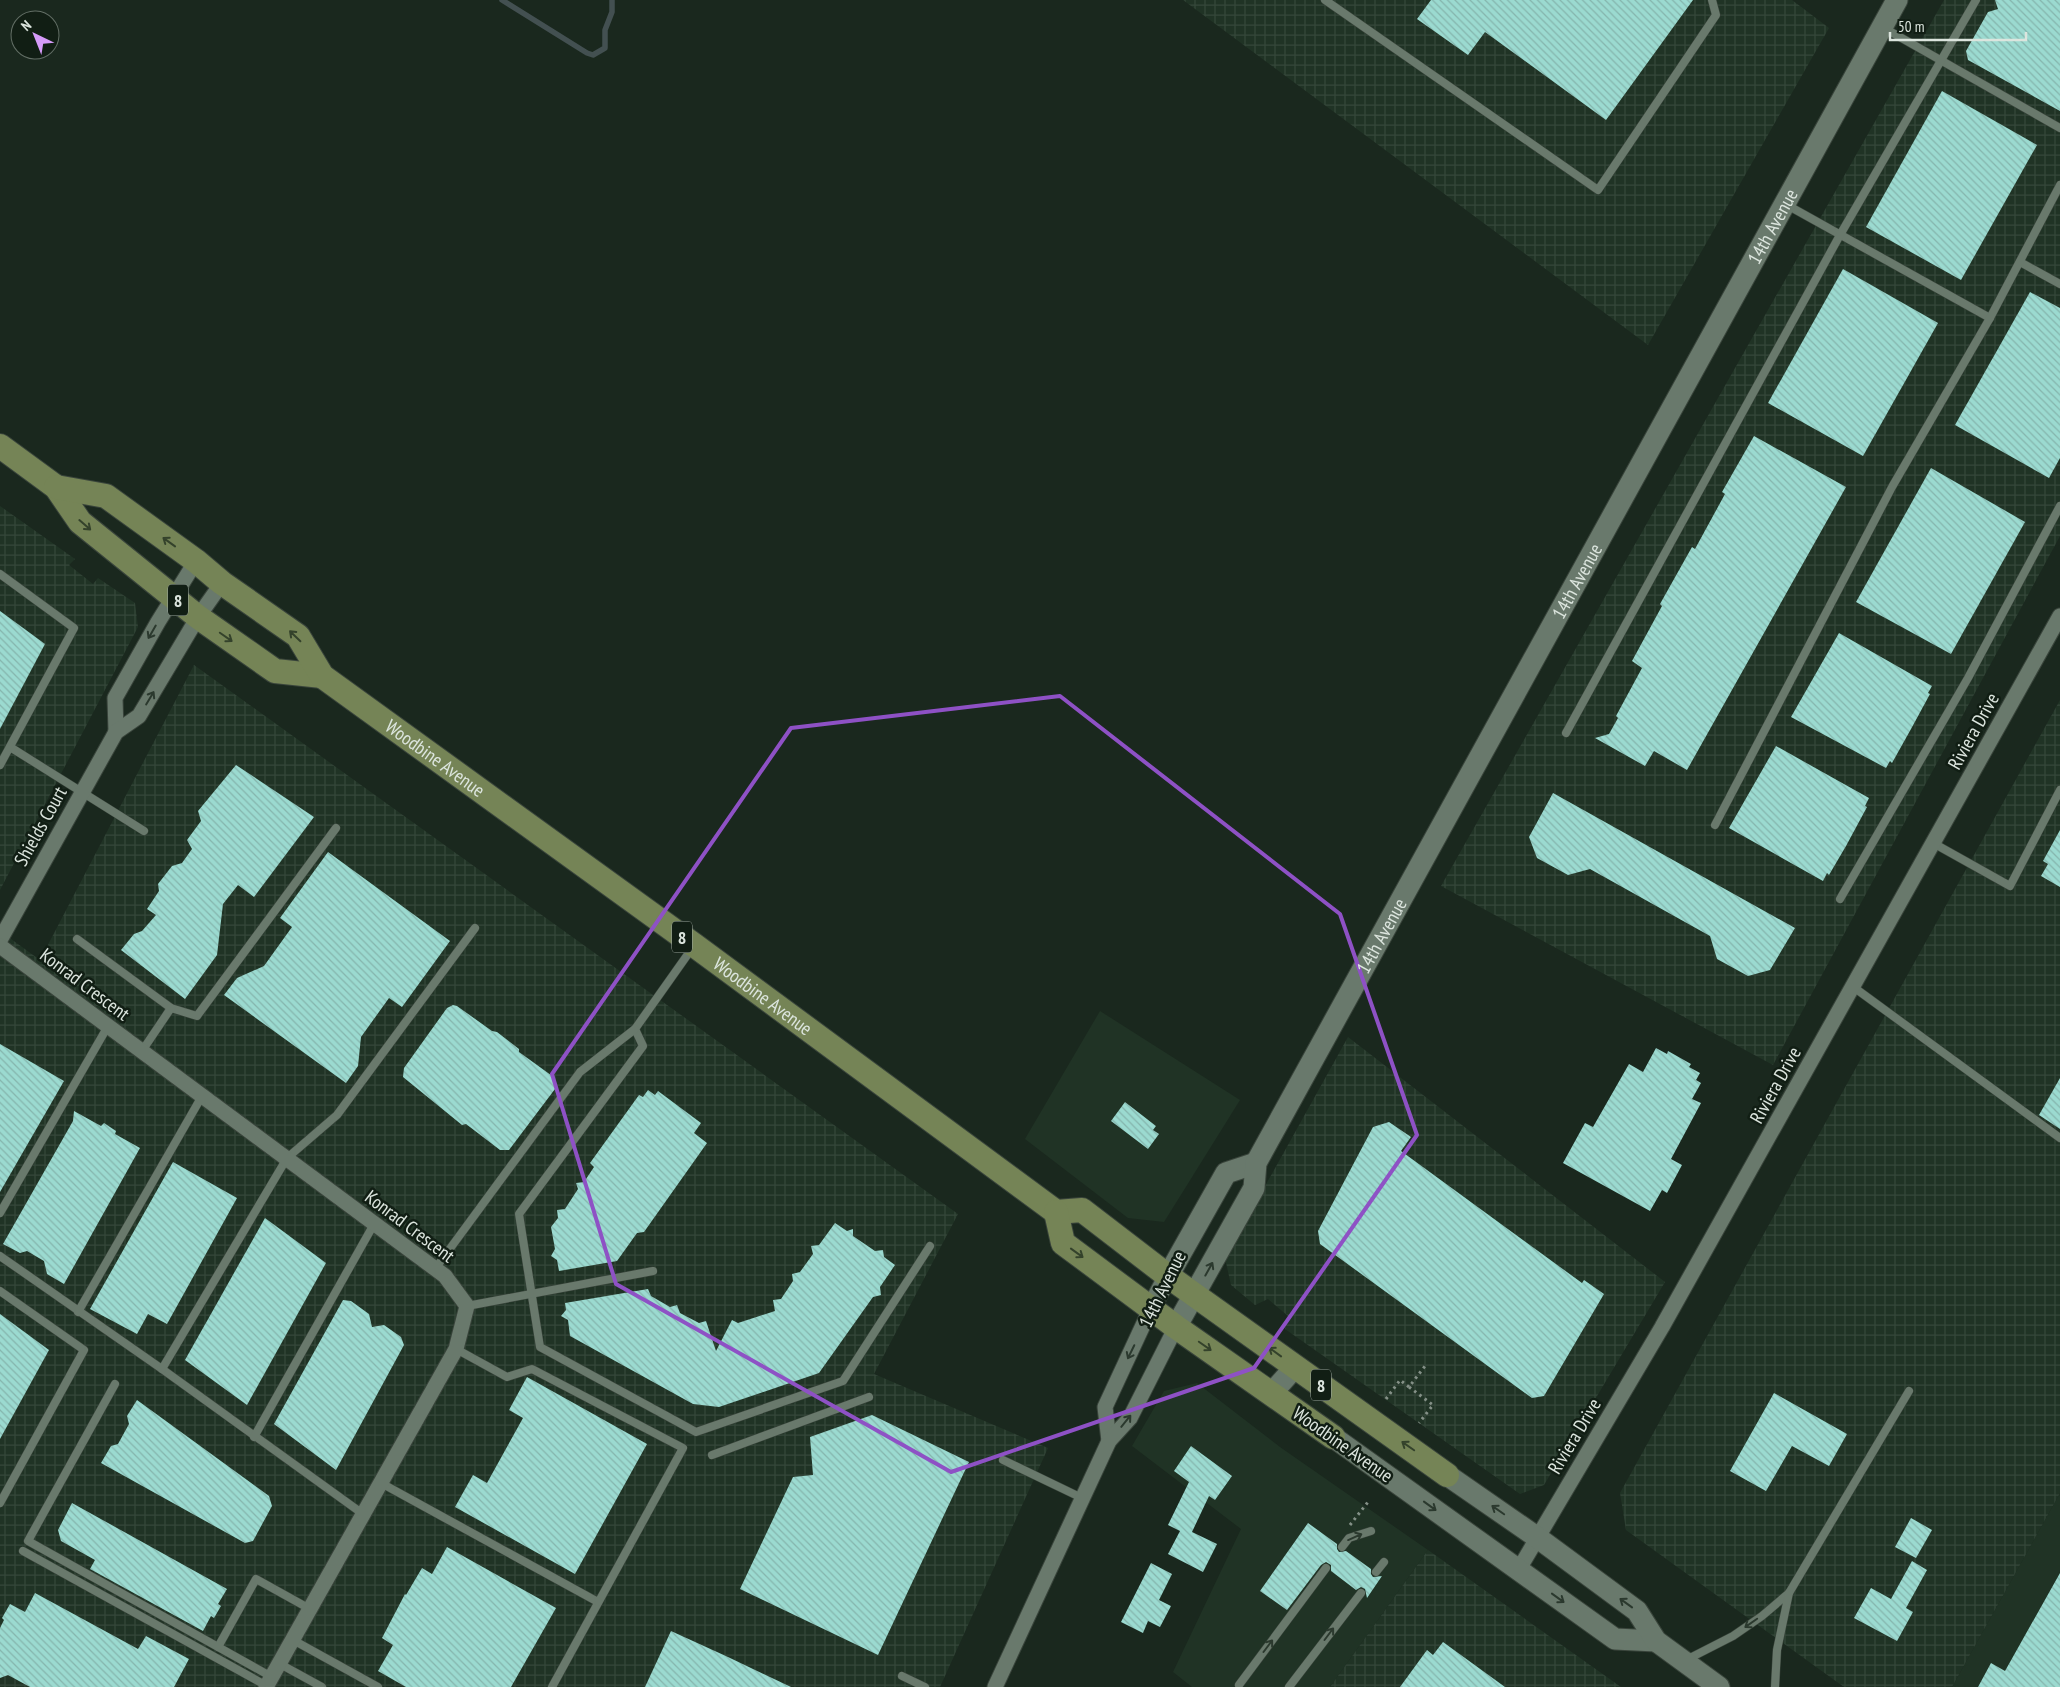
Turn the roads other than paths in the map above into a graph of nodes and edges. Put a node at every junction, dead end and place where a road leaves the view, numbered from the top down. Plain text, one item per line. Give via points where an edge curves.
1 (1324, 0) edge
2 (1712, 0) edge
3 (1897, 0) edge
4 (1976, 0) edge
5 (1883, 27) junction
6 (1940, 61) junction
7 (2060, 128) edge
8 (2060, 185) edge
9 (1785, 204) junction
10 (1840, 235) junction
11 (2020, 262) junction
12 (2060, 284) edge
13 (1990, 318) junction
14 (0, 446) edge
15 (56, 486) junction
16 (2060, 506) edge
17 (196, 561) junction
18 (0, 574) edge
19 (222, 583) junction
20 (173, 596) junction
21 (2060, 616) edge
22 (198, 618) junction
23 (322, 676) junction
24 (116, 732) junction
25 (1566, 733) dead end
26 (10, 746) junction
27 (0, 765) edge
28 (2060, 790) edge
29 (83, 792) junction
30 (1714, 825) dead end
31 (336, 828) dead end
32 (144, 831) dead end
33 (1933, 843) junction
34 (1840, 899) dead end
35 (475, 928) dead end
36 (77, 939) dead end
37 (0, 940) edge
38 (0, 946) edge
39 (694, 946) junction
40 (1852, 986) junction
41 (171, 1008) junction
42 (108, 1026) junction
43 (635, 1029) junction
44 (142, 1051) junction
45 (202, 1096) junction
46 (2060, 1138) edge
47 (287, 1158) junction
48 (1256, 1163) junction
49 (1056, 1212) junction
50 (0, 1213) edge
51 (374, 1224) junction
52 (930, 1246) dead end
53 (0, 1256) edge
54 (435, 1269) junction
55 (653, 1271) dead end
56 (1168, 1276) junction
57 (0, 1291) edge
58 (531, 1294) junction
59 (1195, 1295) junction
60 (467, 1306) junction
61 (1151, 1308) junction
62 (78, 1312) junction
63 (1176, 1327) junction
64 (456, 1349) junction
65 (1295, 1367) junction
66 (162, 1369) junction
67 (115, 1384) dead end
68 (1909, 1391) dead end
69 (1271, 1394) junction
70 (869, 1397) dead end
71 (254, 1437) junction
72 (1333, 1437) joint
73 (1109, 1441) junction
74 (712, 1455) dead end
75 (1002, 1460) dead end
76 (1447, 1475) joint
77 (381, 1483) junction
78 (1082, 1498) junction
79 (0, 1503) edge
80 (363, 1514) junction
81 (1371, 1531) dead end
82 (1538, 1538) junction
83 (1342, 1547) dead end
84 (23, 1551) dead end
85 (1384, 1562) dead end
86 (1326, 1568) dead end
87 (1519, 1569) junction
88 (1376, 1572) dead end
89 (1361, 1593) dead end
90 (1789, 1593) junction
91 (598, 1602) junction
92 (310, 1609) junction
93 (293, 1640) junction
94 (1656, 1641) junction
95 (218, 1647) junction
96 (1685, 1661) junction
97 (902, 1676) dead end
98 (271, 1678) edge
99 (1239, 1685) dead end
100 (322, 1687) edge
101 (378, 1687) edge
102 (552, 1687) edge
103 (925, 1687) edge
104 (995, 1687) edge
105 (1289, 1687) edge
106 (1718, 1687) edge
107 (1775, 1687) edge

1 - 2 lane via 1598,190 1716,15
3 - 5 main road, 14th Avenue
4 - 6 lane
5 - 6 lane
5 - 9 main road, 14th Avenue
6 - 7 lane
6 - 10 lane
8 - 11 lane
9 - 10 lane
9 - 48 main road, 14th Avenue
10 - 13 lane
10 - 25 lane
11 - 12 lane
11 - 13 lane
13 - 30 lane via 1892,487
14 - 15 main road, Woodbine Avenue / 8
17 -> 15 main road, Woodbine Avenue / 8 via 106,496
15 -> 20 main road, Woodbine Avenue / 8 via 80,522
16 - 34 lane via 1968,678
17 - 19 main road, Woodbine Avenue / 8
17 - 20 street
18 - 26 lane via 74,628
19 - 22 street, Shields Court
23 -> 19 main road, Woodbine Avenue / 8 via 298,636
20 - 22 main road, Woodbine Avenue / 8
20 -> 24 street via 115,698
21 - 33 street, Riviera Drive
22 -> 23 main road, Woodbine Avenue / 8 via 275,671
24 -> 22 street, Shields Court via 139,716
23 - 39 main road, Woodbine Avenue / 8
24 - 29 street, Shields Court
26 - 27 lane
26 - 29 lane
28 - 33 lane via 2010,886
29 - 32 lane
29 - 37 street, Shields Court
31 - 41 lane via 197,1016
33 - 40 street, Riviera Drive
35 - 47 lane via 336,1115
36 - 41 lane
38 - 42 street, Konrad Crescent
39 - 43 lane
39 - 49 main road, Woodbine Avenue / 8
40 - 46 lane
40 - 82 street, Riviera Drive via 1662,1328
41 - 44 lane
42 - 44 street, Konrad Crescent
42 - 50 lane
43 - 54 lane via 580,1072
43 - 58 lane via 643,1046 519,1214
44 - 45 street, Konrad Crescent
45 - 47 street, Konrad Crescent
45 - 62 lane
47 - 51 street, Konrad Crescent
47 - 66 lane
48 - 56 main road, 14th Avenue via 1226,1172
59 -> 48 main road, 14th Avenue via 1254,1188
49 - 56 main road, Woodbine Avenue / 8 via 1082,1210
49 -> 61 main road, Woodbine Avenue / 8 via 1063,1243
51 - 54 street, Konrad Crescent
51 - 71 lane
52 - 58 lane via 842,1381 696,1432 540,1347
53 - 62 lane
54 - 60 street, Konrad Crescent via 445,1276
55 - 58 lane
56 - 59 main road, Woodbine Avenue / 8
56 - 61 street, 14th Avenue
57 - 79 lane via 84,1350
58 - 60 lane
59 - 63 main road, 14th Avenue
65 -> 59 main road, Woodbine Avenue / 8
60 - 64 street
61 - 63 main road, Woodbine Avenue / 8
61 -> 73 street, 14th Avenue via 1105,1407
62 - 66 lane
63 -> 69 main road, Woodbine Avenue / 8
73 -> 63 street, 14th Avenue via 1130,1418
64 - 77 street
64 - 91 lane via 507,1377 532,1370 683,1448
65 - 69 main road
76 -> 65 main road, Woodbine Avenue / 8
66 - 71 lane
67 - 95 lane via 28,1541
68 - 90 lane
69 - 72 main road, Woodbine Avenue / 8
70 - 74 lane
71 - 80 lane
72 -> 87 main road, Woodbine Avenue / 8
73 - 78 street, 14th Avenue
75 - 78 lane
82 -> 76 main road, Woodbine Avenue / 8
77 - 80 street
77 - 91 lane
78 - 104 street, 14th Avenue
80 - 92 street
83 -> 81 lane via 1349,1538
82 - 87 street, Riviera Drive
94 -> 82 main road, Woodbine Avenue / 8 via 1637,1611
84 - 98 lane
85 - 88 lane
99 -> 86 lane
87 -> 94 main road, Woodbine Avenue / 8 via 1615,1639
105 -> 89 lane
90 -> 96 lane via 1733,1636
90 - 107 lane via 1777,1650
91 - 102 lane
92 - 93 street
92 - 95 lane via 256,1579
93 - 98 street
93 - 101 lane
94 - 96 main road, Woodbine Avenue / 8
95 - 98 lane
96 - 106 main road, Woodbine Avenue / 8
97 - 103 lane
98 - 100 lane

